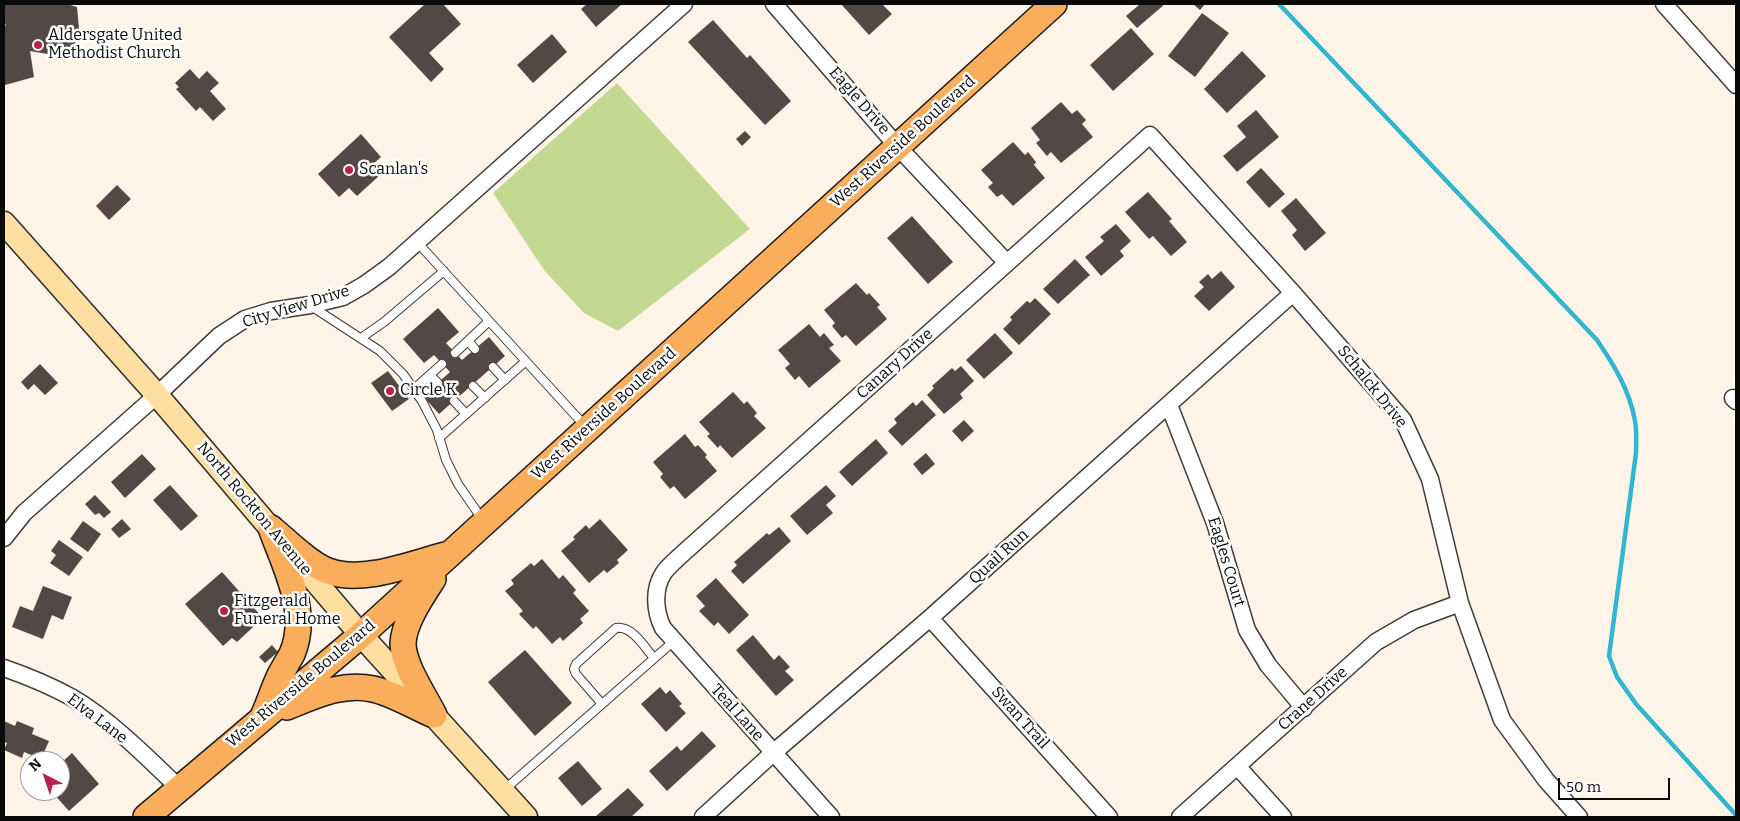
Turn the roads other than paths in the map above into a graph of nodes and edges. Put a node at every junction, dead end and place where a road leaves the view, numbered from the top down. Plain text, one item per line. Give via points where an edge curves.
1 (684, 4) edge
2 (774, 4) edge
3 (1054, 4) edge
4 (1664, 4) edge
5 (1736, 85) edge
6 (1150, 135) joint
7 (898, 147) junction
8 (4, 223) edge
9 (417, 242) junction
10 (1007, 263) junction
11 (444, 271) junction
12 (1293, 293) junction
13 (310, 305) junction
14 (489, 321) junction
15 (361, 338) junction
16 (468, 341) junction
17 (475, 348) dead end
18 (455, 353) dead end
19 (526, 361) junction
20 (442, 364) dead end
21 (493, 367) dead end
22 (430, 375) junction
23 (505, 380) junction
24 (438, 383) dead end
25 (473, 386) dead end
26 (414, 389) junction
27 (157, 395) junction
28 (485, 398) junction
29 (454, 401) dead end
30 (1168, 405) junction
31 (466, 414) junction
32 (588, 429) junction
33 (439, 438) junction
34 (484, 523) junction
35 (271, 528) junction
36 (4, 538) edge
37 (450, 554) junction
38 (656, 602) joint
39 (1460, 603) junction
40 (930, 618) junction
41 (361, 634) junction
42 (674, 641) junction
43 (654, 658) junction
44 (4, 668) edge
45 (602, 704) junction
46 (1304, 708) junction
47 (434, 715) junction
48 (264, 717) junction
49 (774, 753) junction
50 (1237, 766) junction
51 (179, 788) junction
52 (503, 792) junction
53 (146, 817) edge
54 (526, 817) edge
55 (703, 817) edge
56 (831, 817) edge
57 (1109, 817) edge
58 (1180, 817) edge
59 (1283, 817) edge
60 (1579, 817) edge

1 - 9 street, City View Drive
2 - 7 street, Eagle Drive
3 - 7 main road, West Riverside Boulevard
4 - 5 street
6 - 10 street, Canary Drive
6 - 12 street, Schalck Drive
7 - 10 street, Eagle Drive
7 - 32 main road, West Riverside Boulevard
8 - 27 street, North Rockton Avenue
9 - 11 lane
9 - 13 street, City View Drive via 364,285 343,297
10 - 38 street, Canary Drive via 670,565 661,575
11 - 14 lane
11 - 15 lane
12 - 30 street, Quail Run
12 - 39 street, Schalck Drive via 1403,420 1430,479
13 - 15 lane
13 - 27 street, City View Drive via 245,319 219,336
14 - 16 lane
14 - 19 lane
15 - 26 lane via 380,351
16 - 17 lane
16 - 18 lane
19 - 23 lane
19 - 32 lane
20 - 22 lane
21 - 23 lane
22 - 24 lane
22 - 26 lane
23 - 28 lane
25 - 28 lane
26 - 33 lane
27 - 35 street, North Rockton Avenue
27 - 36 street, City View Drive via 24,513
28 - 31 lane
29 - 31 lane
30 - 40 street, Quail Run
30 - 46 street, Eagles Court via 1215,523 1247,630 1268,664
31 - 33 lane
32 - 34 main road, West Riverside Boulevard
33 - 34 lane via 458,484
34 - 37 main road, West Riverside Boulevard
35 - 37 main road via 328,572 372,574
35 - 41 street, North Rockton Avenue
35 - 48 main road via 296,596 298,616 292,654
37 - 41 main road, West Riverside Boulevard
37 - 47 main road via 408,622 403,643 407,662
38 - 42 street, Teal Lane via 660,622
39 - 46 street, Crane Drive via 1414,620 1376,642
39 - 60 street, Schalck Drive via 1502,720 1546,780
40 - 49 street, Quail Run
40 - 57 street, Swan Trail
41 - 47 street, North Rockton Avenue
41 - 48 main road, West Riverside Boulevard
42 - 43 lane
42 - 49 street, Teal Lane
43 - 45 lane
43 - 45 lane via 630,630 616,628 574,669
44 - 51 street, Elva Lane via 51,687 89,709 142,752
45 - 52 lane
46 - 50 street, Crane Drive
47 - 48 main road via 373,689 348,687 323,692
47 - 52 street, North Rockton Avenue
48 - 51 main road, West Riverside Boulevard
49 - 55 street, Quail Run
49 - 56 street, Teal Lane
50 - 58 street, Crane Drive
50 - 59 street
51 - 53 main road, West Riverside Boulevard
52 - 54 street, North Rockton Avenue

